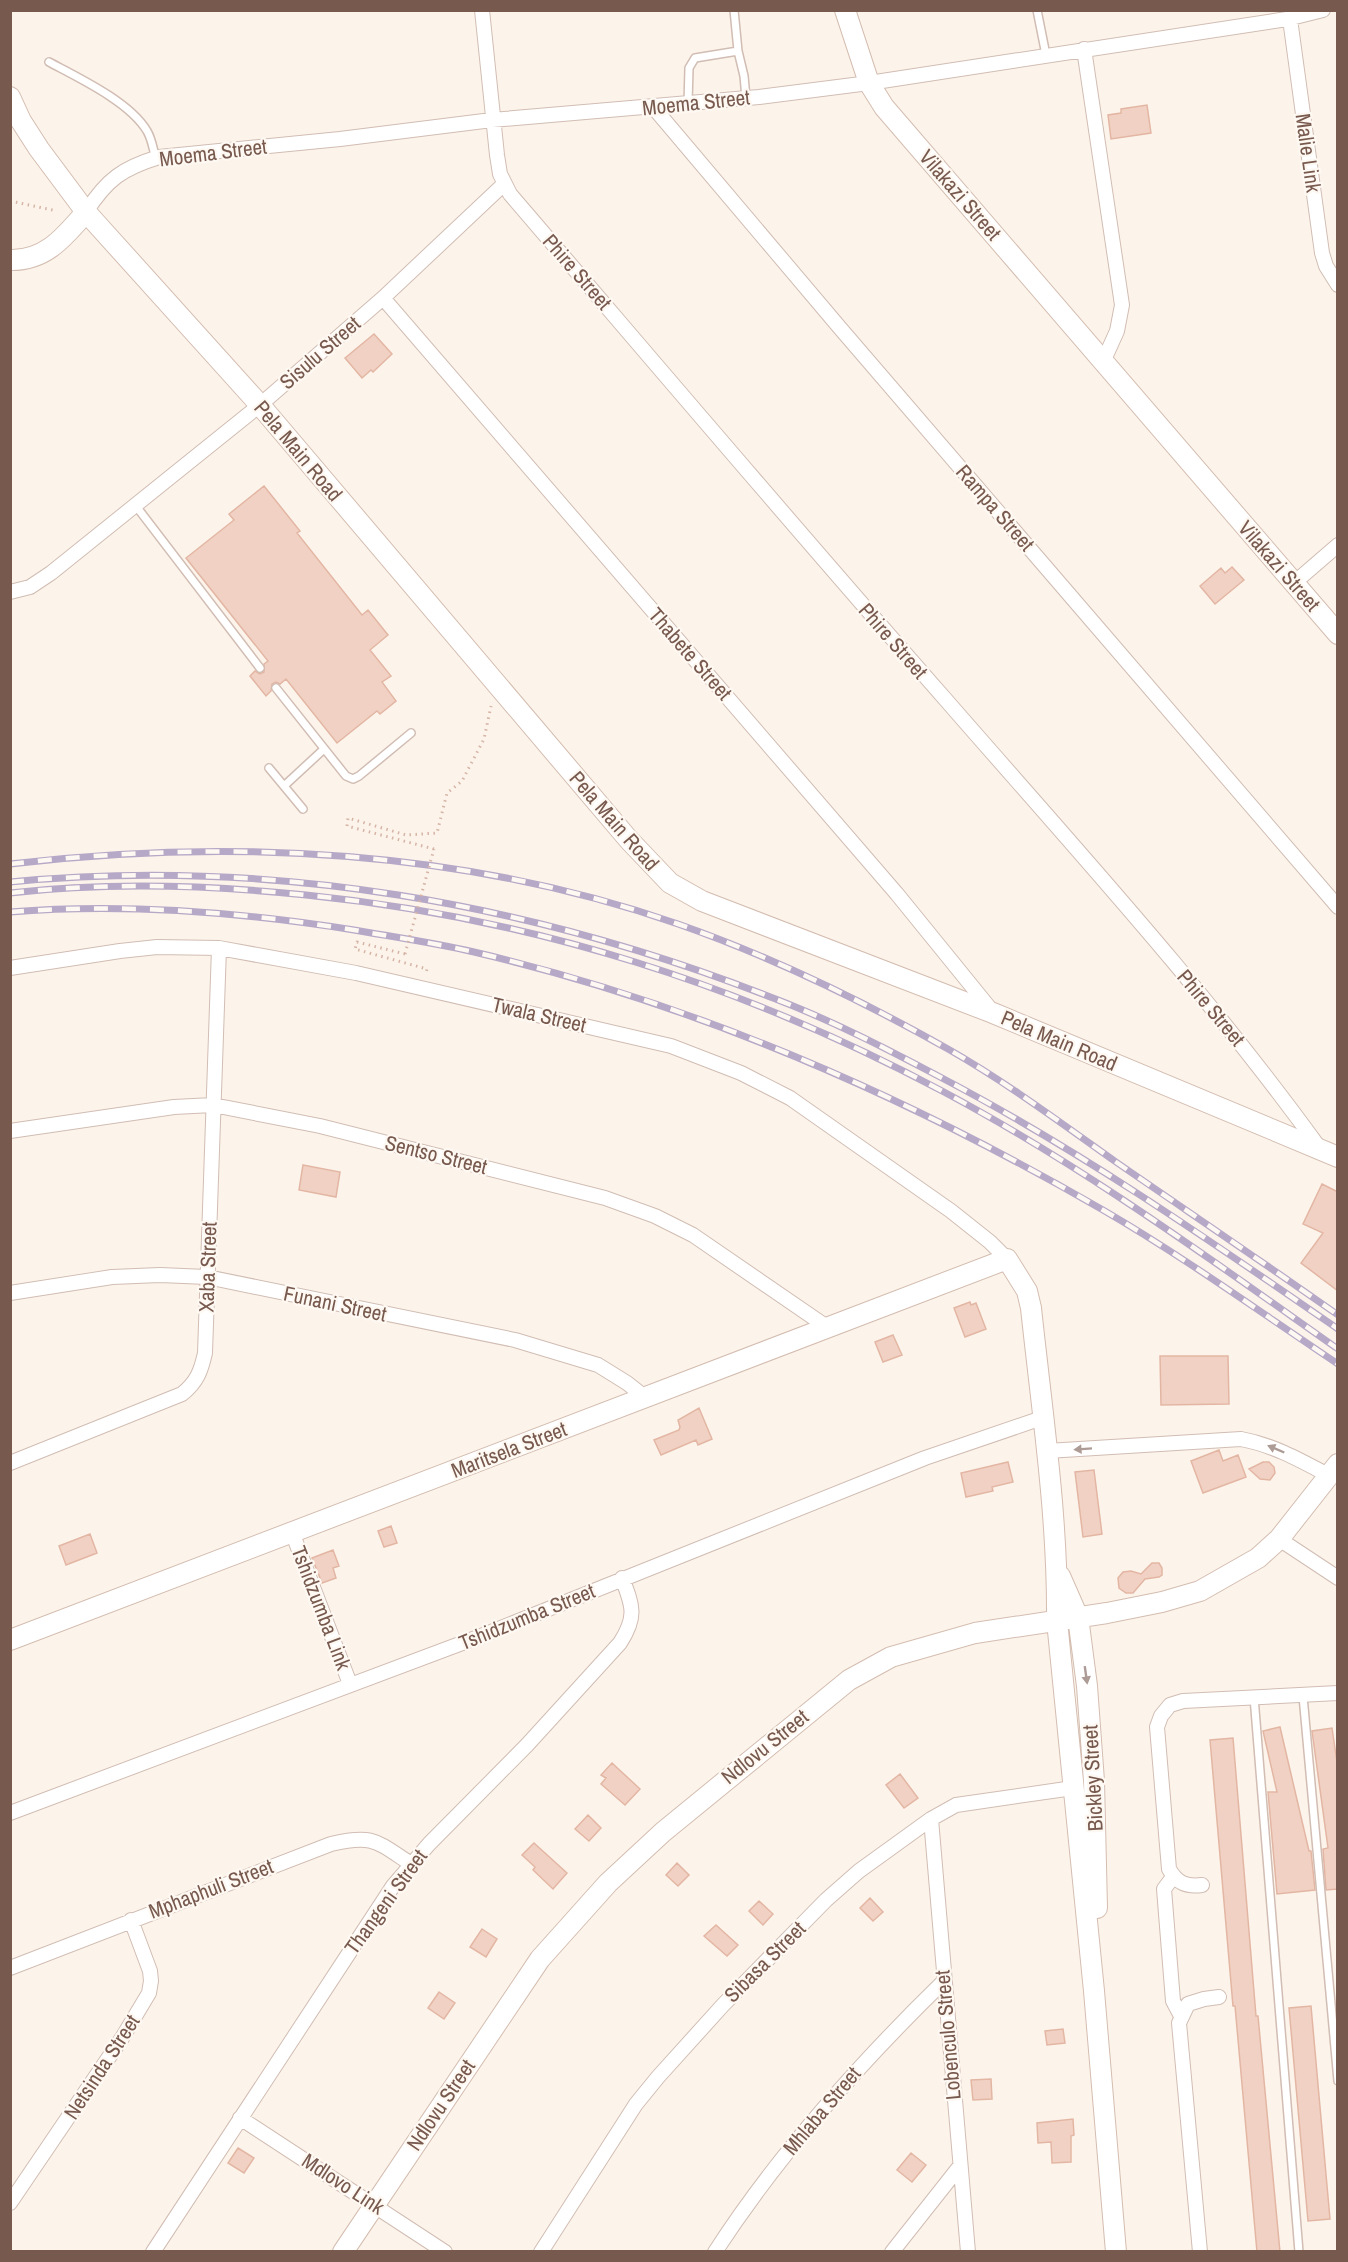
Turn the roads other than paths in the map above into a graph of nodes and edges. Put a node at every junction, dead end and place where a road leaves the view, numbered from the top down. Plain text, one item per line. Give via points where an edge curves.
1 (482, 10) edge
2 (734, 10) edge
3 (845, 10) edge
4 (1036, 10) edge
5 (1323, 10) edge
6 (1288, 16) edge
7 (1084, 49) junction
8 (738, 51) junction
9 (1046, 55) junction
10 (49, 62) dead end
11 (868, 82) junction
12 (10, 97) edge
13 (746, 98) junction
14 (688, 104) junction
15 (654, 108) junction
16 (492, 120) junction
17 (156, 158) junction
18 (504, 184) junction
19 (86, 212) junction
20 (10, 260) edge
21 (1338, 285) edge
22 (383, 298) junction
23 (1103, 362) junction
24 (260, 405) junction
25 (136, 506) junction
26 (1338, 545) edge
27 (1294, 583) junction
28 (10, 592) edge
29 (1338, 634) edge
30 (260, 668) dead end
31 (276, 688) dead end
32 (411, 733) dead end
33 (324, 749) junction
34 (269, 768) dead end
35 (284, 786) junction
36 (303, 809) dead end
37 (1338, 907) edge
38 (219, 948) junction
39 (10, 968) edge
40 (993, 1013) junction
41 (213, 1105) junction
42 (10, 1131) edge
43 (1330, 1153) edge
44 (1007, 1259) junction
45 (207, 1277) junction
46 (10, 1293) edge
47 (827, 1327) junction
48 (646, 1398) junction
49 (1042, 1418) junction
50 (1047, 1451) junction
51 (10, 1462) edge
52 (1333, 1470) edge
53 (292, 1532) junction
54 (1279, 1539) junction
55 (1058, 1569) junction
56 (622, 1578) junction
57 (1338, 1578) edge
58 (1078, 1617) junction
59 (1057, 1620) junction
60 (10, 1640) edge
61 (350, 1684) junction
62 (1338, 1693) edge
63 (1303, 1696) junction
64 (1254, 1697) junction
65 (1073, 1788) junction
66 (10, 1813) edge
67 (931, 1819) junction
68 (411, 1864) junction
69 (1173, 1877) junction
70 (1202, 1886) dead end
71 (131, 1920) junction
72 (10, 1968) edge
73 (944, 1982) junction
74 (1094, 1991) junction
75 (1219, 1997) dead end
76 (1180, 2016) junction
77 (1338, 2081) edge
78 (240, 2118) junction
79 (960, 2166) junction
80 (10, 2203) edge
81 (374, 2204) junction
82 (153, 2252) edge
83 (343, 2252) edge
84 (445, 2252) edge
85 (541, 2252) edge
86 (715, 2252) edge
87 (892, 2252) edge
88 (968, 2252) edge
89 (1116, 2252) edge
90 (1200, 2252) edge
91 (1299, 2252) edge

1 - 16 street, Phire Street
2 - 8 lane
3 - 11 street, Vilakazi Street
4 - 9 lane
5 - 6 street, Moema Street
6 - 7 street, Moema Street
6 - 21 street, Malie Link via 1322,253
7 - 9 street, Moema Street
7 - 23 street via 1122,305 1117,331
8 - 13 lane
8 - 14 lane via 695,58 689,68
9 - 11 street, Moema Street
10 - 17 lane via 108,94 132,114 148,131
11 - 13 street, Moema Street
11 - 23 street, Vilakazi Street via 884,107
12 - 19 street, Pela Main Road via 39,149
13 - 14 street, Moema Street
14 - 15 street, Moema Street
15 - 16 street, Moema Street
15 - 37 street, Rampa Street
16 - 17 street, Moema Street
16 - 18 street, Phire Street
17 - 19 street, Moema Street via 120,172 100,190
18 - 22 street, Sisulu Street
18 - 43 street, Phire Street via 786,518 1171,960
19 - 20 street via 46,252
19 - 24 street, Pela Main Road
22 - 24 street, Sisulu Street
22 - 40 street, Thabete Street via 897,894
23 - 27 street, Vilakazi Street
24 - 25 street, Sisulu Street
24 - 40 street, Pela Main Road via 629,840 670,883 702,901
25 - 28 street, Sisulu Street via 51,573 30,587
25 - 30 lane
26 - 27 street
27 - 29 street, Vilakazi Street
31 - 33 lane
32 - 33 lane via 353,779
33 - 35 lane
34 - 35 lane
35 - 36 lane
38 - 39 street, Twala Street via 157,947
38 - 41 street, Xaba Street
38 - 44 street, Twala Street via 356,973 644,1039 711,1060 790,1098 951,1211
40 - 43 street, Pela Main Road
41 - 42 street, Sentso Street
41 - 45 street, Xaba Street
41 - 47 street, Sentso Street via 320,1126 605,1198 655,1216 693,1235
44 - 47 street, Maritsela Street
44 - 49 street, Bickley Street via 1027,1291 1031,1308
45 - 46 street, Funani Street via 112,1277
45 - 48 street, Funani Street via 515,1340 598,1365
45 - 51 street, Xaba Street via 205,1353 194,1384 182,1395
47 - 48 street, Maritsela Street
48 - 53 street, Maritsela Street
49 - 50 street, Bickley Street
49 - 56 street, Tshidzumba Street via 925,1458
52 -> 50 street via 1241,1439
50 - 55 street, Bickley Street
52 - 54 street, Ndlovu Street
53 - 60 street, Maritsela Street
53 - 61 street, Tshidzumba Link
54 - 57 street
54 - 58 street, Ndlovu Street via 1258,1558 1200,1591
55 - 58 street, Bickley Street
55 - 59 street, Bickley Street
56 - 61 street, Tshidzumba Street
56 - 68 street, Thangeni Street via 633,1616 621,1643
58 - 59 street, Ndlovu Street
58 -> 74 street, Bickley Street via 1094,1781
59 - 65 street, Bickley Street
59 - 81 street, Ndlovu Street via 975,1633 891,1657 870,1668 849,1680 663,1832 608,1883 540,1959
61 - 66 street, Tshidzumba Street
62 - 63 street
63 - 64 street
63 - 77 lane
64 - 69 street via 1183,1701 1170,1705 1161,1716 1157,1727 1168,1863
64 - 91 lane
65 - 67 street, Sibasa Street via 956,1805
65 - 74 street, Bickley Street
67 - 73 street, Lobenculo Street
67 - 85 street, Sibasa Street via 826,1900 683,2047 636,2104
68 - 71 street, Mphaphuli Street via 372,1840 345,1840
68 - 78 street, Thangeni Street
69 - 70 street
69 - 76 street via 1164,1890 1173,2001
71 - 72 street, Mphaphuli Street
71 - 80 street, Netsinda Street via 150,1971 149,1993
73 - 79 street, Lobenculo Street
73 - 86 street, Mhlaba Street via 839,2090 771,2172
74 - 89 street, Bickley Street
75 - 76 street via 1188,2004
76 - 90 street
78 - 81 street, Mdlovo Link
78 - 82 street, Thangeni Street
79 - 87 street
79 - 88 street, Lobenculo Street
81 - 83 street, Ndlovu Street
81 - 84 street, Mdlovo Link

